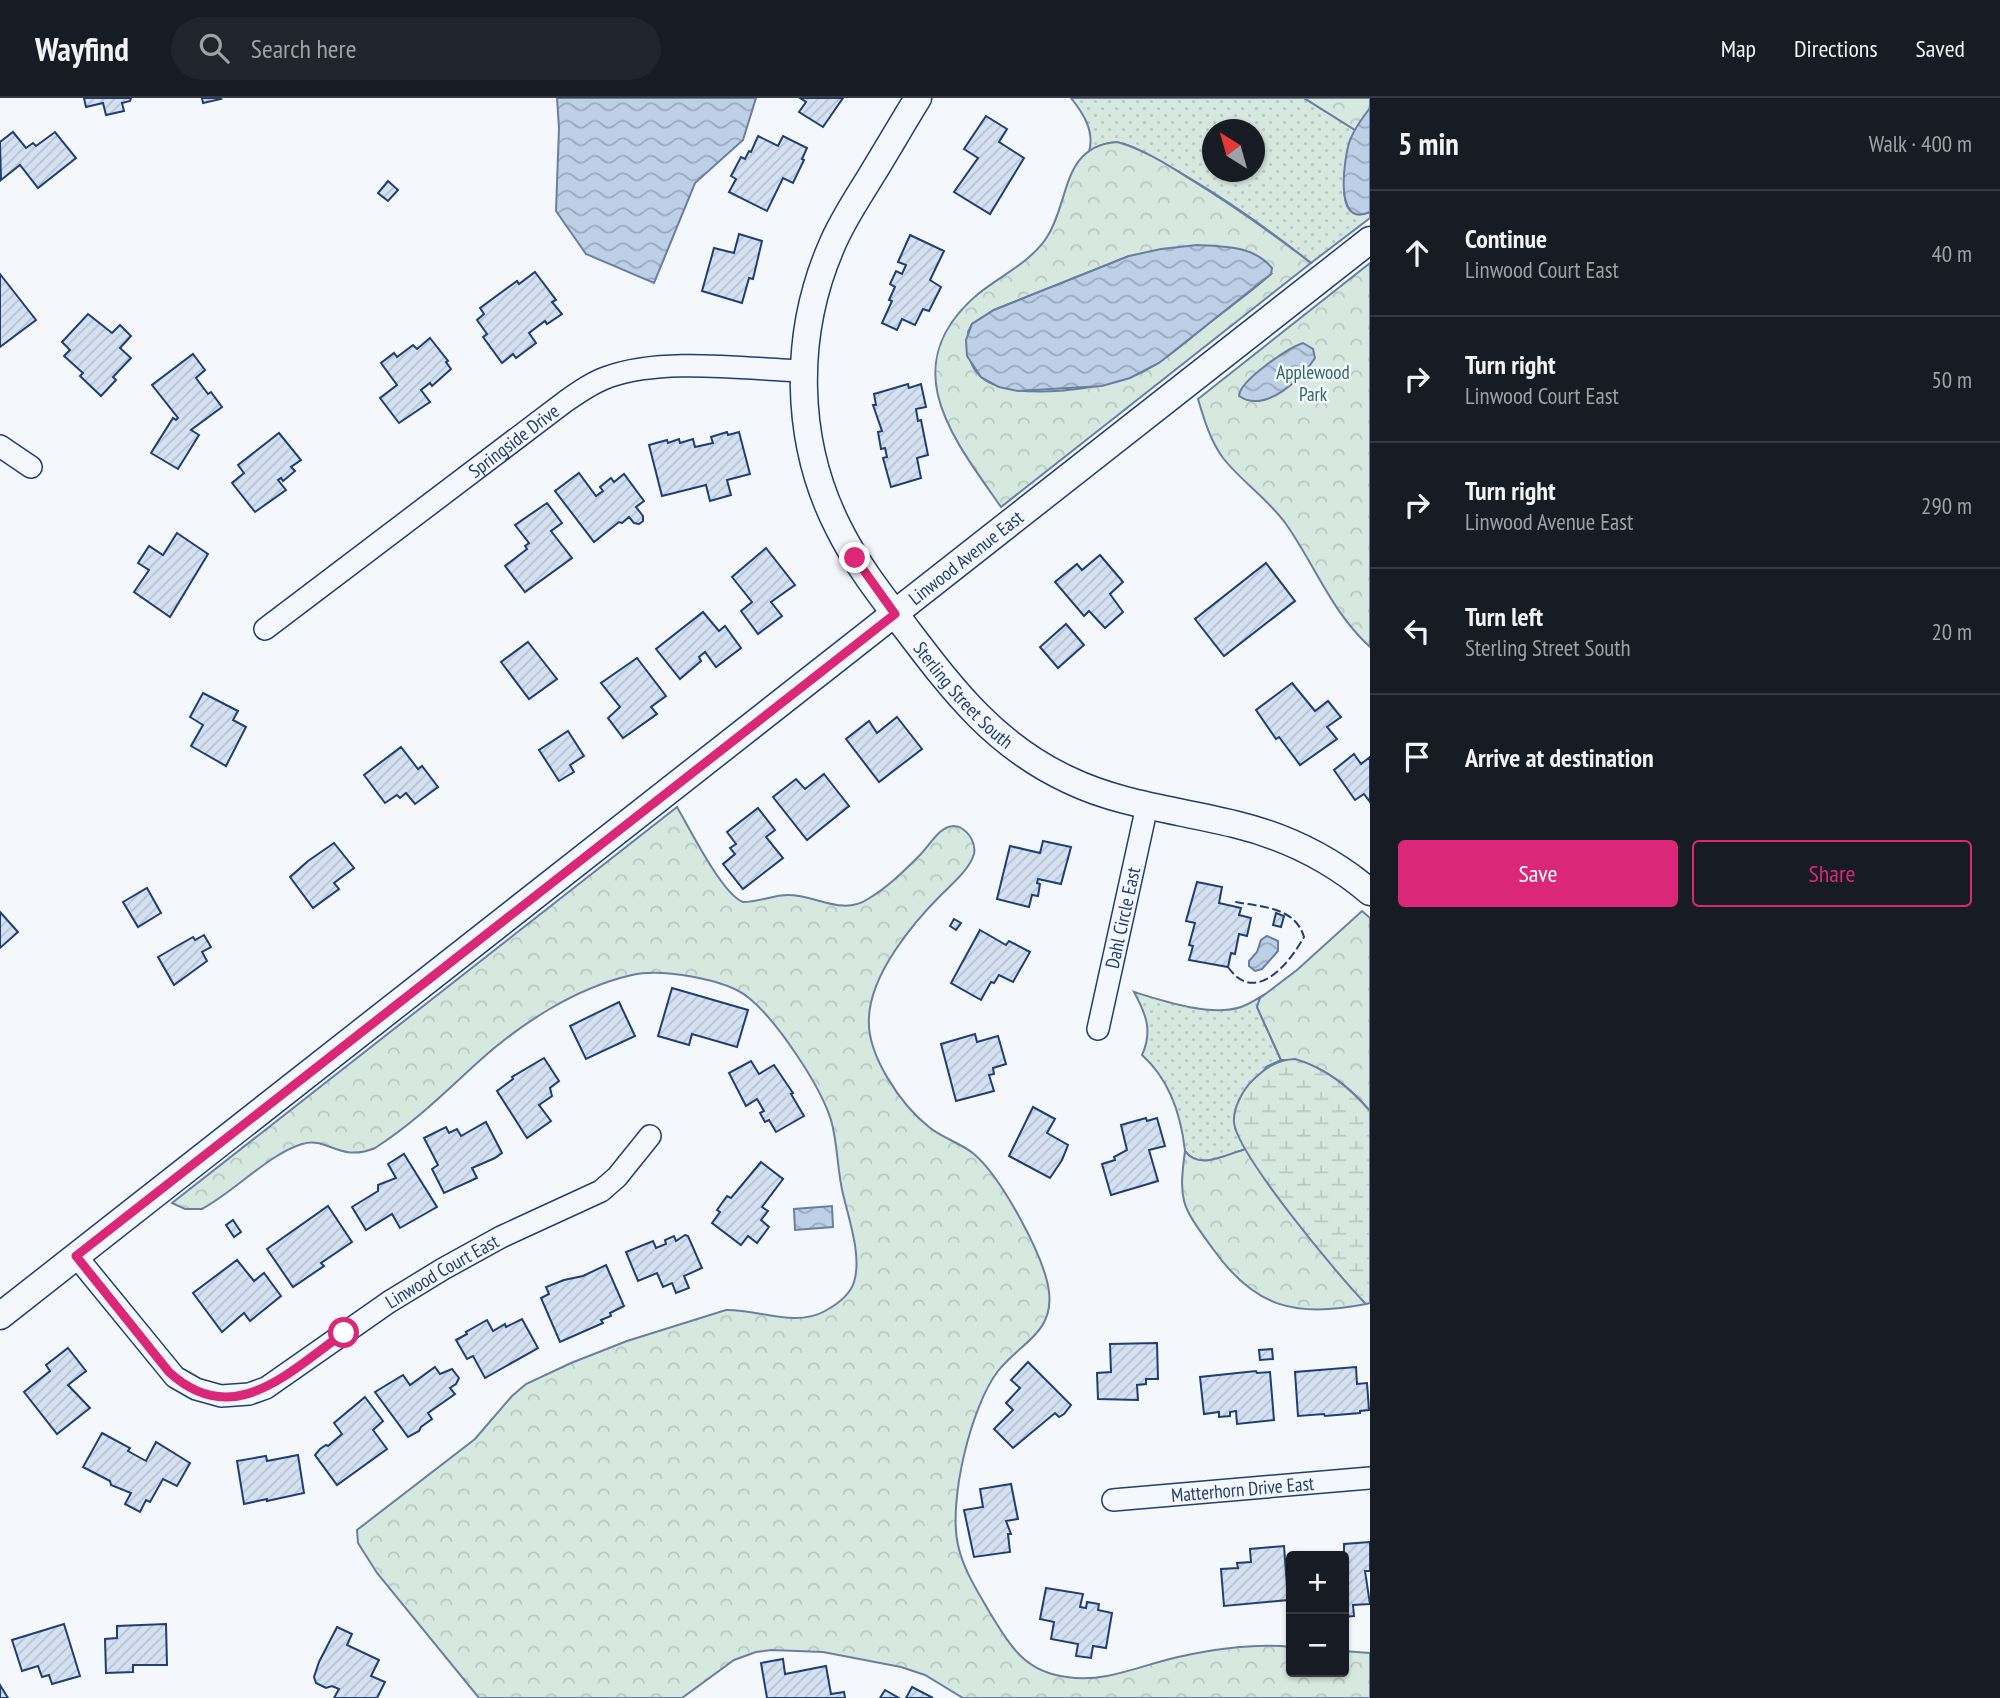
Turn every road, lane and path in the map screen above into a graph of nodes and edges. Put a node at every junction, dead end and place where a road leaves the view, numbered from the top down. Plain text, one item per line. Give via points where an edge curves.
1 (918, 98) edge
2 (1370, 240) edge
3 (803, 371) junction
4 (0, 446) edge
5 (31, 467) dead end
6 (895, 614) junction
7 (265, 629) dead end
8 (1147, 806) junction
9 (1370, 892) edge
10 (1098, 1030) dead end
11 (650, 1136) dead end
12 (76, 1256) junction
13 (0, 1316) edge
14 (1370, 1478) edge
15 (1113, 1500) dead end

1 - 3 street, Sterling Street South via 827,257 810,313
2 - 6 street, Linwood Avenue East
3 - 6 street, Sterling Street South via 807,429 821,488 848,545
3 - 7 street, Springside Drive via 663,366 605,378 566,401
4 - 5 street
6 - 8 street, Sterling Street South via 976,716 1011,747 1072,782
6 - 12 street, Linwood Avenue East
8 - 9 street, Sterling Street South via 1280,838 1328,862
8 - 10 street, Dahl Circle East
11 - 12 street, Linwood Court East via 601,1191 454,1263 389,1302 274,1384 249,1394 212,1394 175,1377
12 - 13 street, Linwood Avenue East
14 - 15 street, Matterhorn Drive East

